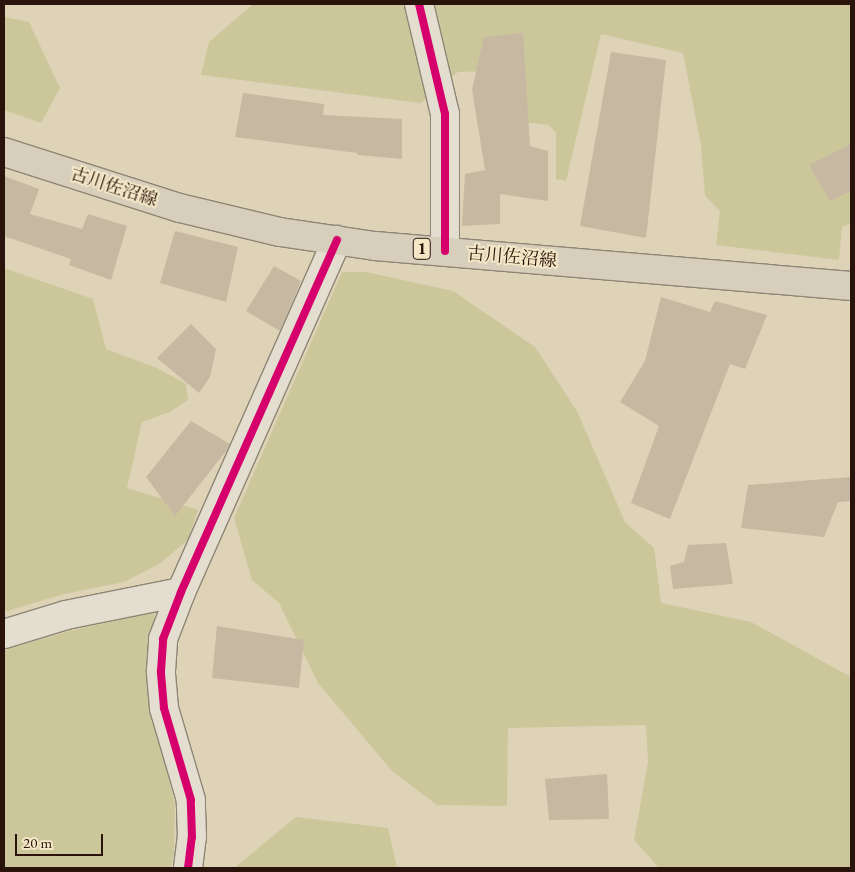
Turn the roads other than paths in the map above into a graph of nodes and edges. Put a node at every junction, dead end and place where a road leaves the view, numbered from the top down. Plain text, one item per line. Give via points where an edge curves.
1 (420, 4) edge
2 (4, 152) edge
3 (336, 240) junction
4 (444, 251) junction
5 (851, 286) edge
6 (181, 592) junction
7 (4, 634) edge
8 (188, 868) edge

1 - 4 street via 445,114
2 - 3 main road, 古川佐沼線 / 1 via 180,208 280,232
3 - 4 main road, 古川佐沼線 / 1
3 - 6 street
4 - 5 main road, 古川佐沼線 / 1
6 - 7 street via 66,616
6 - 8 street via 163,640 161,671 164,708 191,800 192,837

